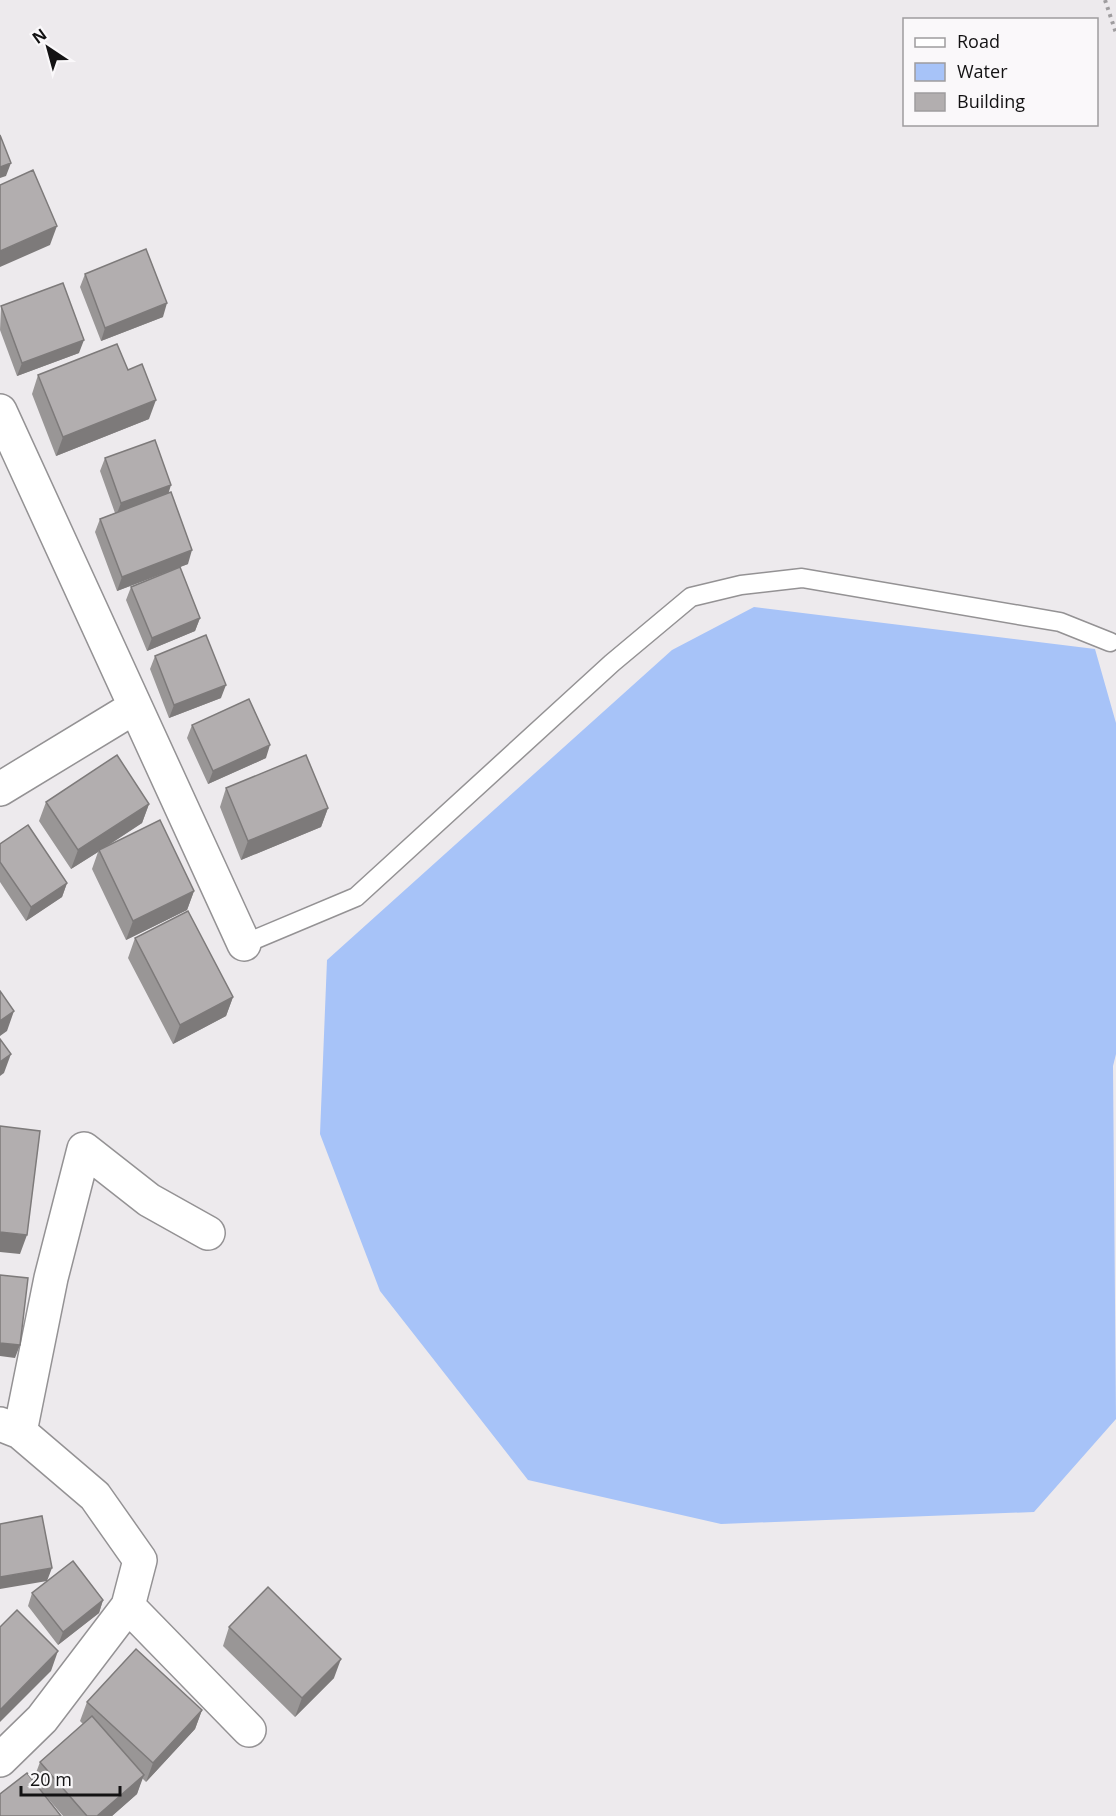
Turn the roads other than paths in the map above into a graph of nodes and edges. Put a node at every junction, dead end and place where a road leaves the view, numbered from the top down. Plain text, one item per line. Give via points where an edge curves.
1 (0, 411) edge
2 (1110, 642) dead end
3 (135, 707) junction
4 (0, 789) edge
5 (244, 944) joint
6 (208, 1233) dead end
7 (10, 1428) edge
8 (128, 1606) junction
9 (249, 1730) dead end
10 (0, 1760) edge

1 - 3 street
2 - 5 lane via 1060,622 802,578 741,585 691,597 612,663 356,897
3 - 4 street
3 - 5 street
6 - 7 street via 149,1200 84,1149
7 - 8 street via 95,1496 140,1560
8 - 9 street
8 - 10 street via 42,1719

